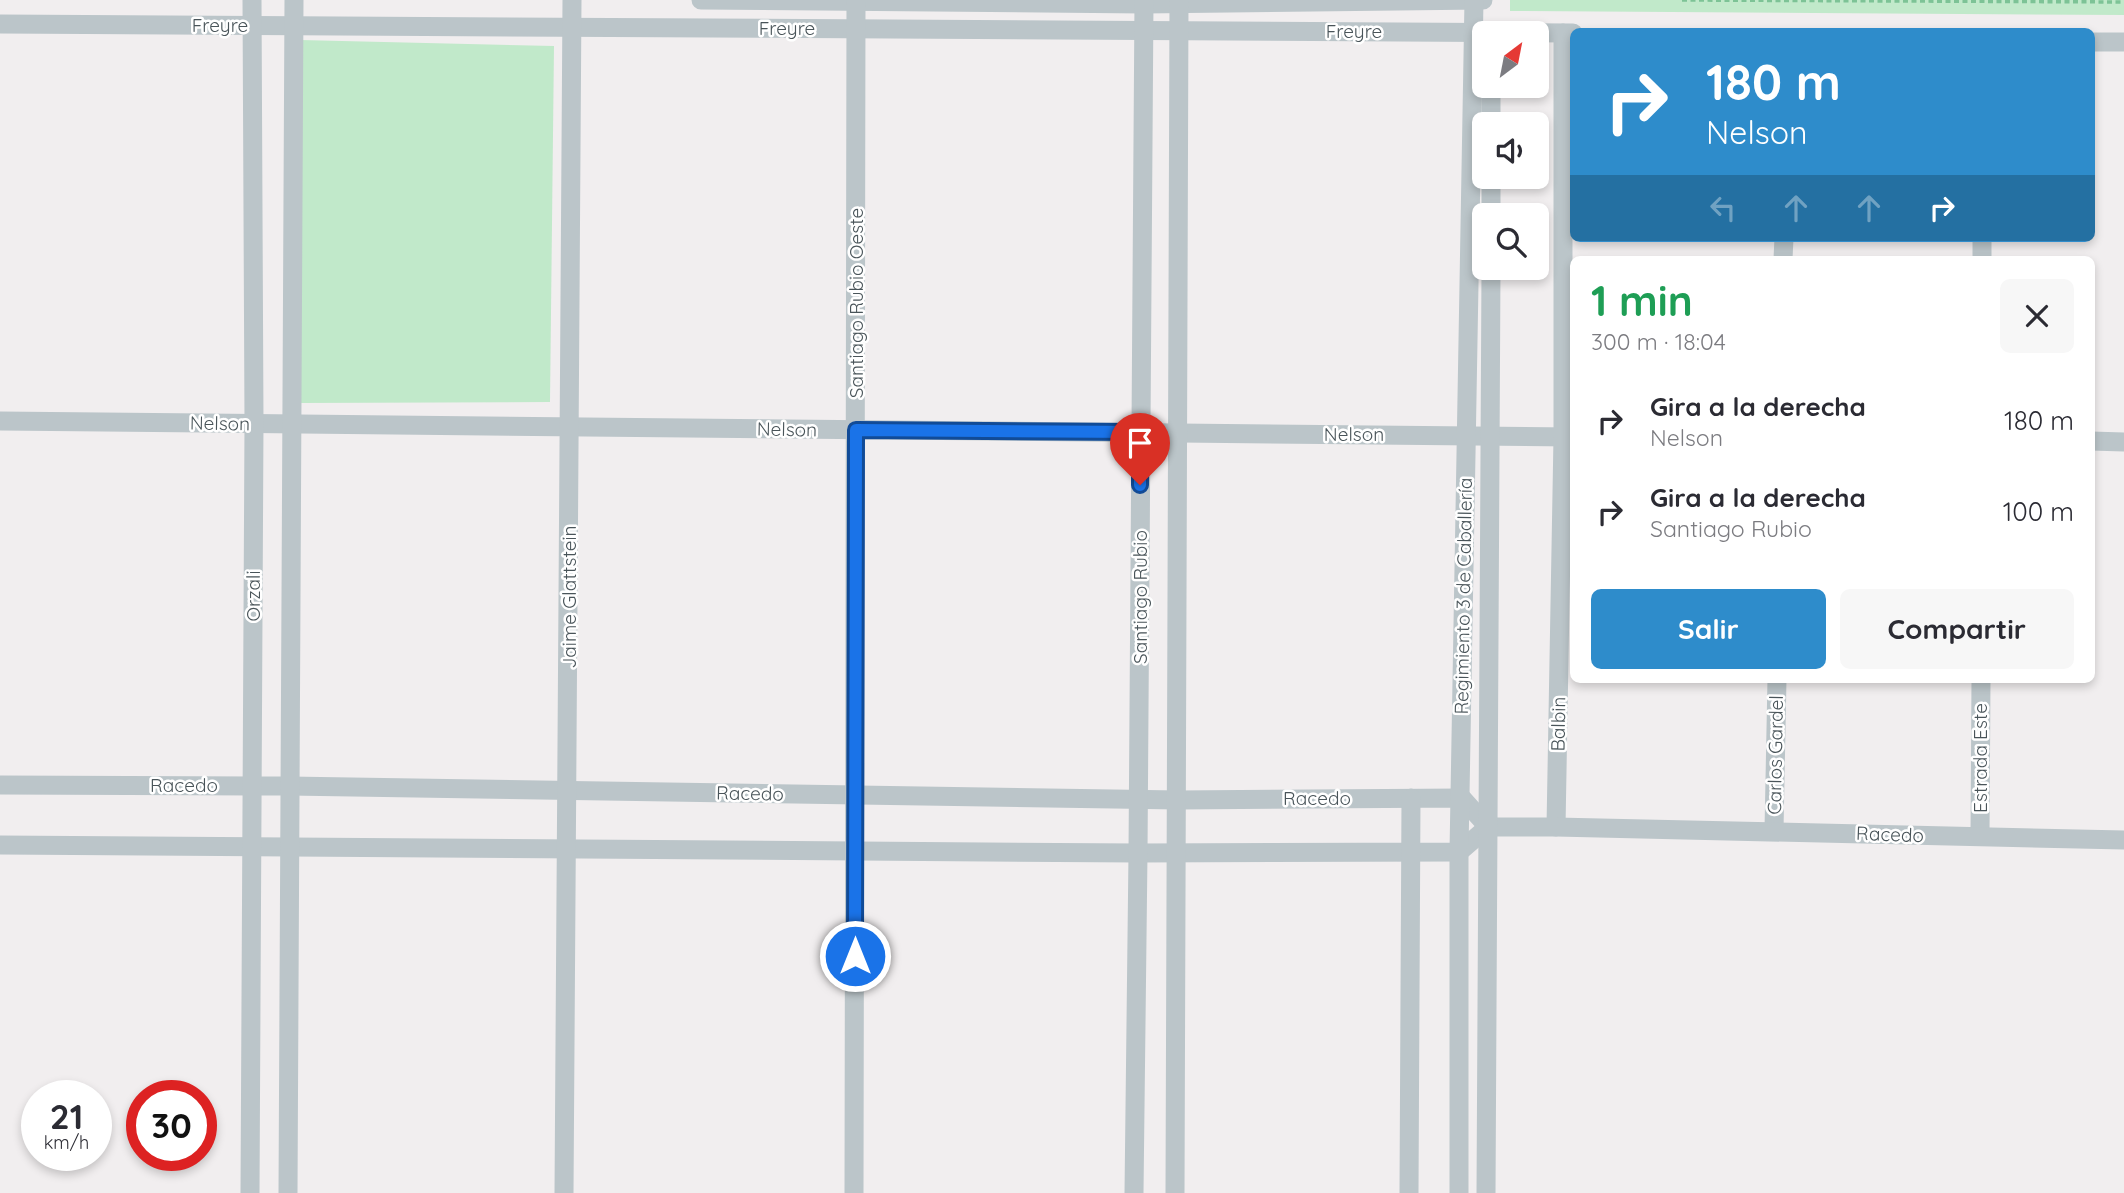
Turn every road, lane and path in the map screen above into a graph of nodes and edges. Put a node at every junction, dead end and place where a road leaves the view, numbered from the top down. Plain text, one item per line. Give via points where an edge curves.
1 (252, 0) edge
2 (294, 0) edge
3 (572, 0) edge
4 (701, 0) edge
5 (1481, 0) edge
6 (1682, 0) edge
7 (856, 1) edge
8 (1179, 1) edge
9 (1144, 2) edge
10 (2124, 2) edge
11 (1484, 21) edge
12 (0, 24) edge
13 (251, 25) junction
14 (293, 25) junction
15 (572, 27) junction
16 (856, 28) junction
17 (1144, 30) junction
18 (1179, 30) junction
19 (1472, 32) edge
20 (1549, 33) edge
21 (1568, 33) edge
22 (2095, 42) edge
23 (2124, 42) edge
24 (1482, 98) edge
25 (1491, 280) edge
26 (0, 421) edge
27 (254, 424) junction
28 (292, 424) junction
29 (569, 427) junction
30 (856, 430) junction
31 (1140, 432) junction
32 (1176, 433) junction
33 (1465, 435) junction
34 (1491, 435) junction
35 (1568, 437) edge
36 (2095, 441) edge
37 (2124, 442) edge
38 (1777, 683) edge
39 (1980, 683) edge
40 (0, 785) edge
41 (252, 785) junction
42 (289, 786) junction
43 (568, 790) junction
44 (855, 796) junction
45 (1411, 798) junction
46 (1139, 799) junction
47 (1462, 799) junction
48 (1178, 800) junction
49 (1488, 827) junction
50 (1556, 827) junction
51 (1774, 830) junction
52 (1980, 836) junction
53 (2124, 840) edge
54 (0, 845) edge
55 (252, 846) junction
56 (289, 847) junction
57 (565, 848) junction
58 (855, 850) junction
59 (1178, 852) junction
60 (1411, 852) junction
61 (1459, 852) junction
62 (1138, 853) junction
63 (250, 1193) edge
64 (288, 1193) edge
65 (564, 1193) edge
66 (854, 1193) edge
67 (1134, 1193) edge
68 (1175, 1193) edge
69 (1409, 1193) edge
70 (1459, 1193) edge
71 (1486, 1193) edge

1 - 13 street, Orzali
2 - 14 street, Orzali
3 - 15 street, Jaime Glattstein
4 - 7 street, Freyre
5 - 8 street, Freyre
5 - 11 street, Regimiento 3 de Caballería
6 - 10 path
7 - 9 street, Freyre
7 - 16 street, Santiago Rubio Oeste
8 - 9 street, Freyre
8 - 18 street, Santiago Rubio
9 - 17 street, Santiago Rubio
12 - 13 street, Freyre
13 - 14 street, Freyre
13 - 27 street, Orzali
14 - 15 street, Freyre
14 - 28 street, Orzali
15 - 16 street, Freyre
15 - 29 street, Jaime Glattstein
16 - 17 street, Freyre
16 - 30 street, Santiago Rubio Oeste
17 - 18 street, Freyre
17 - 31 street, Santiago Rubio
18 - 19 street, Freyre
18 - 32 street, Santiago Rubio
20 - 21 street, Freyre
21 - 35 street, Balbin
22 - 23 street
24 - 33 street, Regimiento 3 de Caballería
25 - 34 street, Regimiento 3 de Caballería
26 - 27 street, Nelson
27 - 28 street, Nelson
27 - 41 street, Orzali
28 - 29 street, Nelson
28 - 42 street, Orzali
29 - 30 street, Nelson
29 - 43 street, Jaime Glattstein
30 - 31 street, Nelson
30 - 44 street, Santiago Rubio Oeste
31 - 32 street, Nelson
31 - 46 street, Santiago Rubio
32 - 33 street, Nelson
32 - 48 street, Santiago Rubio
33 - 34 street, Nelson
33 - 47 street, Regimiento 3 de Caballería
34 - 35 street, Nelson
34 - 49 street, Regimiento 3 de Caballería
35 - 50 street, Balbin
36 - 37 street
38 - 51 street, Carlos Gardel
39 - 52 street, Estrada Este
40 - 41 street, Racedo
41 - 42 street, Racedo
41 - 55 street, Orzali
42 - 43 street, Racedo
42 - 56 street, Orzali
43 - 44 street, Racedo
43 - 57 street, Jaime Glattstein
44 - 46 street, Racedo
44 - 58 street, Santiago Rubio Oeste
45 - 47 street, Racedo
45 - 48 street, Racedo
45 - 60 street
46 - 48 street, Racedo
46 - 62 street, Santiago Rubio
47 - 49 street
47 - 61 street, Regimiento 3 de Caballería
48 - 59 street, Santiago Rubio
49 - 50 street, Racedo
49 - 61 street
49 - 71 street, Regimiento 3 de Caballería
50 - 51 street, Racedo
51 - 52 street, Racedo
52 - 53 street, Racedo
54 - 55 street
55 - 56 street
55 - 63 street, Orzali
56 - 57 street
56 - 64 street, Orzali
57 - 58 street
57 - 65 street, Jaime Glattstein
58 - 62 street
58 - 66 street, Santiago Rubio Oeste
59 - 60 street
59 - 62 street
59 - 68 street, Santiago Rubio
60 - 61 street
60 - 69 street
61 - 70 street, Regimiento 3 de Caballería
62 - 67 street, Santiago Rubio

